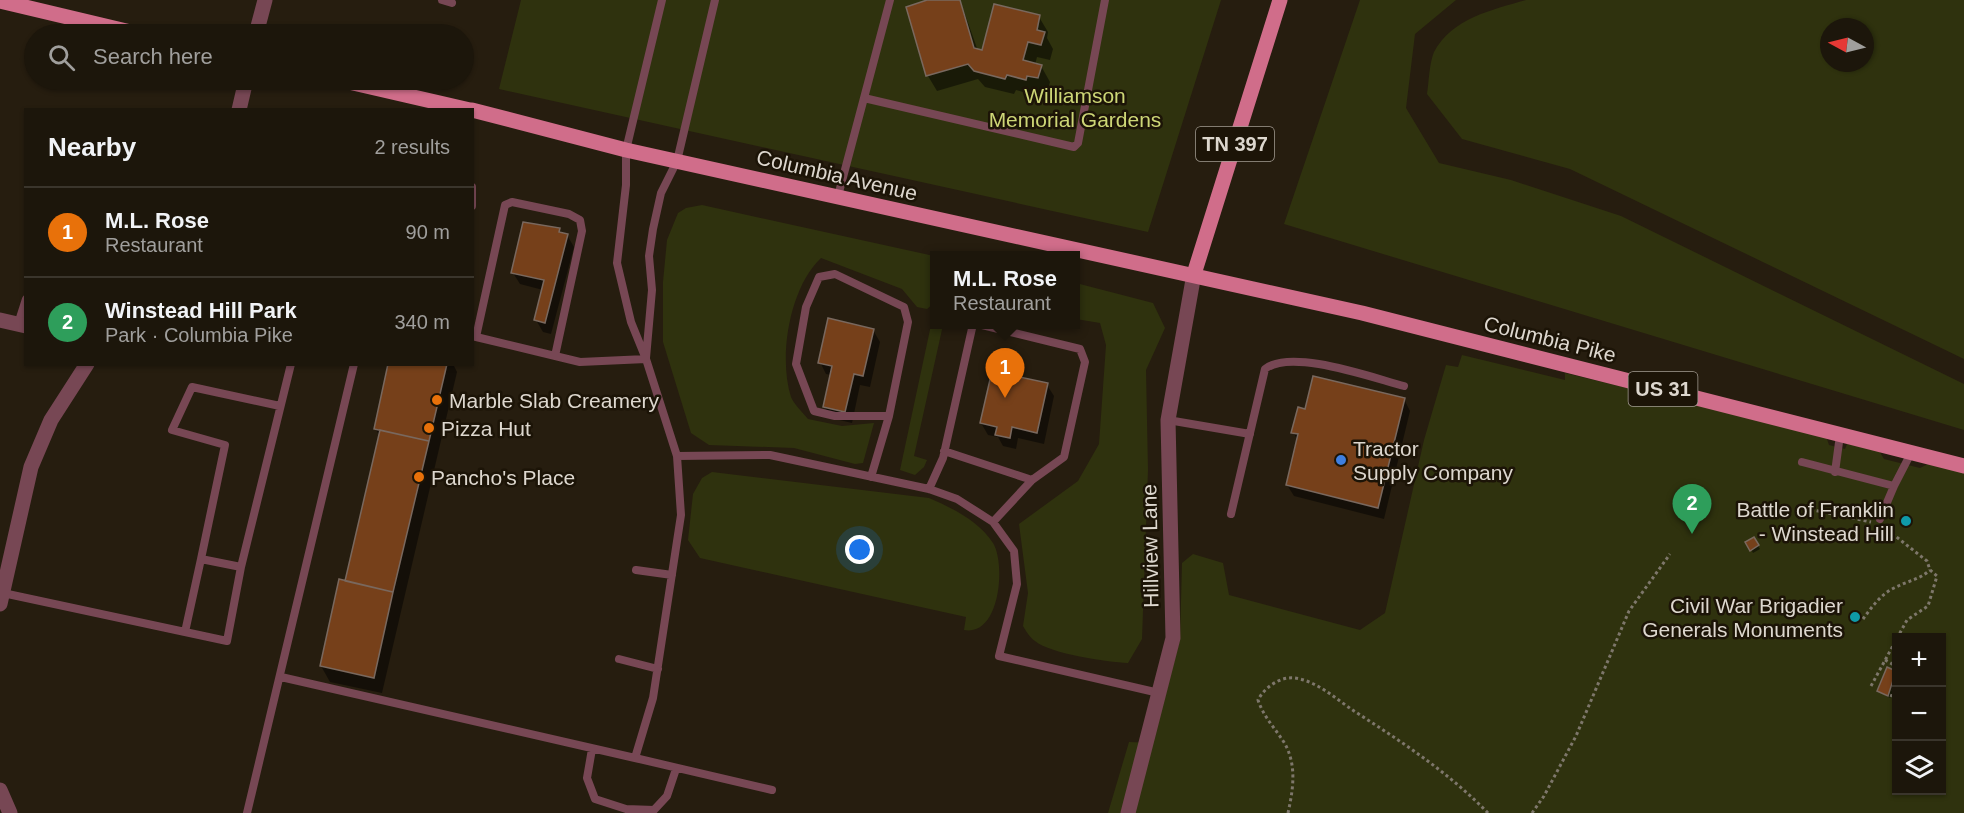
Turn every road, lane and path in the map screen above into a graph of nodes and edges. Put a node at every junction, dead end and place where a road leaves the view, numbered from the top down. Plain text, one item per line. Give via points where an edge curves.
1 (265, 0) edge
2 (442, 0) edge
3 (662, 0) edge
4 (715, 0) edge
5 (890, 0) edge
6 (1105, 0) edge
7 (1280, 0) edge
8 (0, 1) edge
9 (452, 3) dead end
10 (97, 24) edge
11 (259, 24) edge
12 (244, 90) edge
13 (372, 90) edge
14 (864, 98) junction
15 (410, 102) edge
16 (239, 108) edge
17 (456, 108) edge
18 (474, 111) edge
19 (626, 150) junction
20 (677, 161) junction
21 (838, 196) junction
22 (1080, 251) edge
23 (1080, 251) edge
24 (1194, 274) junction
25 (0, 320) edge
26 (22, 325) edge
27 (972, 329) edge
28 (998, 329) edge
29 (474, 337) edge
30 (555, 356) junction
31 (646, 359) junction
32 (86, 366) edge
33 (290, 366) edge
34 (354, 366) edge
35 (1404, 386) dead end
36 (280, 406) junction
37 (889, 416) junction
38 (1168, 420) junction
39 (1250, 434) junction
40 (1840, 435) junction
41 (944, 451) junction
42 (1911, 453) junction
43 (677, 456) junction
44 (1802, 462) dead end
45 (1964, 466) edge
46 (1835, 472) junction
47 (871, 477) junction
48 (1032, 480) junction
49 (1894, 486) junction
50 (929, 489) junction
51 (1799, 507) dead end
52 (1231, 514) dead end
53 (1880, 519) dead end
54 (1859, 520) dead end
55 (993, 522) junction
56 (1891, 533) dead end
57 (1670, 554) dead end
58 (201, 559) junction
59 (242, 567) junction
60 (636, 570) dead end
61 (1930, 570) junction
62 (672, 575) junction
63 (1, 598) edge
64 (1863, 619) dead end
65 (185, 632) junction
66 (619, 659) dead end
67 (1886, 660) junction
68 (1892, 664) edge
69 (658, 669) junction
70 (281, 677) junction
71 (1871, 686) dead end
72 (1895, 687) edge
73 (1159, 693) junction
74 (1891, 697) dead end
75 (592, 749) junction
76 (635, 758) junction
77 (676, 768) junction
78 (0, 790) edge
79 (772, 790) dead end
80 (10, 813) edge
81 (247, 813) edge
82 (1128, 813) edge
83 (1288, 813) edge
84 (1488, 813) edge
85 (1532, 813) edge

1 - 11 street
2 - 9 lane
3 - 19 lane
4 - 20 lane
5 - 14 lane
6 - 14 lane via 1078,143 1074,147
7 - 24 main road, TN 397
8 - 10 main road
12 - 16 street
13 - 15 main road, Columbia Avenue
14 - 21 lane
15 - 17 main road, Columbia Avenue
18 - 19 main road, Columbia Avenue
19 - 20 main road, Columbia Avenue
19 - 31 lane via 617,263 631,322
20 - 21 main road, Columbia Avenue
20 - 31 lane via 661,193 653,229
21 - 23 main road, Columbia Avenue
22 - 24 main road, Columbia Avenue
24 - 38 street, Hillview Lane
24 - 40 main road, Columbia Pike / US 31
25 - 26 street
27 - 41 lane
28 - 48 lane via 1080,349 1085,362 1064,457
29 - 30 lane
29 - 30 lane via 505,205 513,202 569,214 580,220 582,231
30 - 31 lane via 580,362
31 - 43 lane
32 - 63 street via 51,420 31,467
33 - 36 lane
34 - 70 lane
35 - 39 lane via 1321,363 1272,363 1264,369
36 - 58 lane via 192,387 172,430 225,445
36 - 59 lane
37 - 37 lane via 908,322 904,307 835,274 819,277 806,307 796,364 814,411 836,416
37 - 47 lane
38 - 39 lane
38 - 73 street, Hillview Lane via 1173,635
39 - 52 lane
40 - 42 main road, Columbia Pike / US 31
40 - 46 lane
41 - 48 lane
41 - 50 lane
42 - 45 main road, Columbia Pike / US 31
42 - 49 lane
43 - 47 lane via 770,455
43 - 62 lane via 681,515
44 - 46 lane
46 - 49 lane
47 - 50 lane
48 - 55 lane
49 - 53 lane
50 - 55 lane via 957,499
51 - 54 path
55 - 73 lane via 1014,551 1017,584 999,656
56 - 61 path via 1927,561
57 - 85 path via 1629,611 1576,736
58 - 59 lane
58 - 65 lane
59 - 65 lane via 227,641
60 - 62 lane
61 - 64 path via 1921,578 1894,588
61 - 67 path via 1938,576 1928,606 1907,620
62 - 69 lane
63 - 65 lane
66 - 69 lane
67 - 68 path
67 - 71 path
69 - 76 lane
70 - 75 lane
70 - 81 lane
72 - 74 path
73 - 82 street, Hillview Lane
75 - 76 lane
75 - 77 lane via 587,778 595,799 626,809 654,810 667,796
76 - 77 lane
77 - 79 lane
78 - 80 street
83 - 84 path via 1294,765 1258,700 1273,683 1293,677 1317,686 1417,752 1458,782

